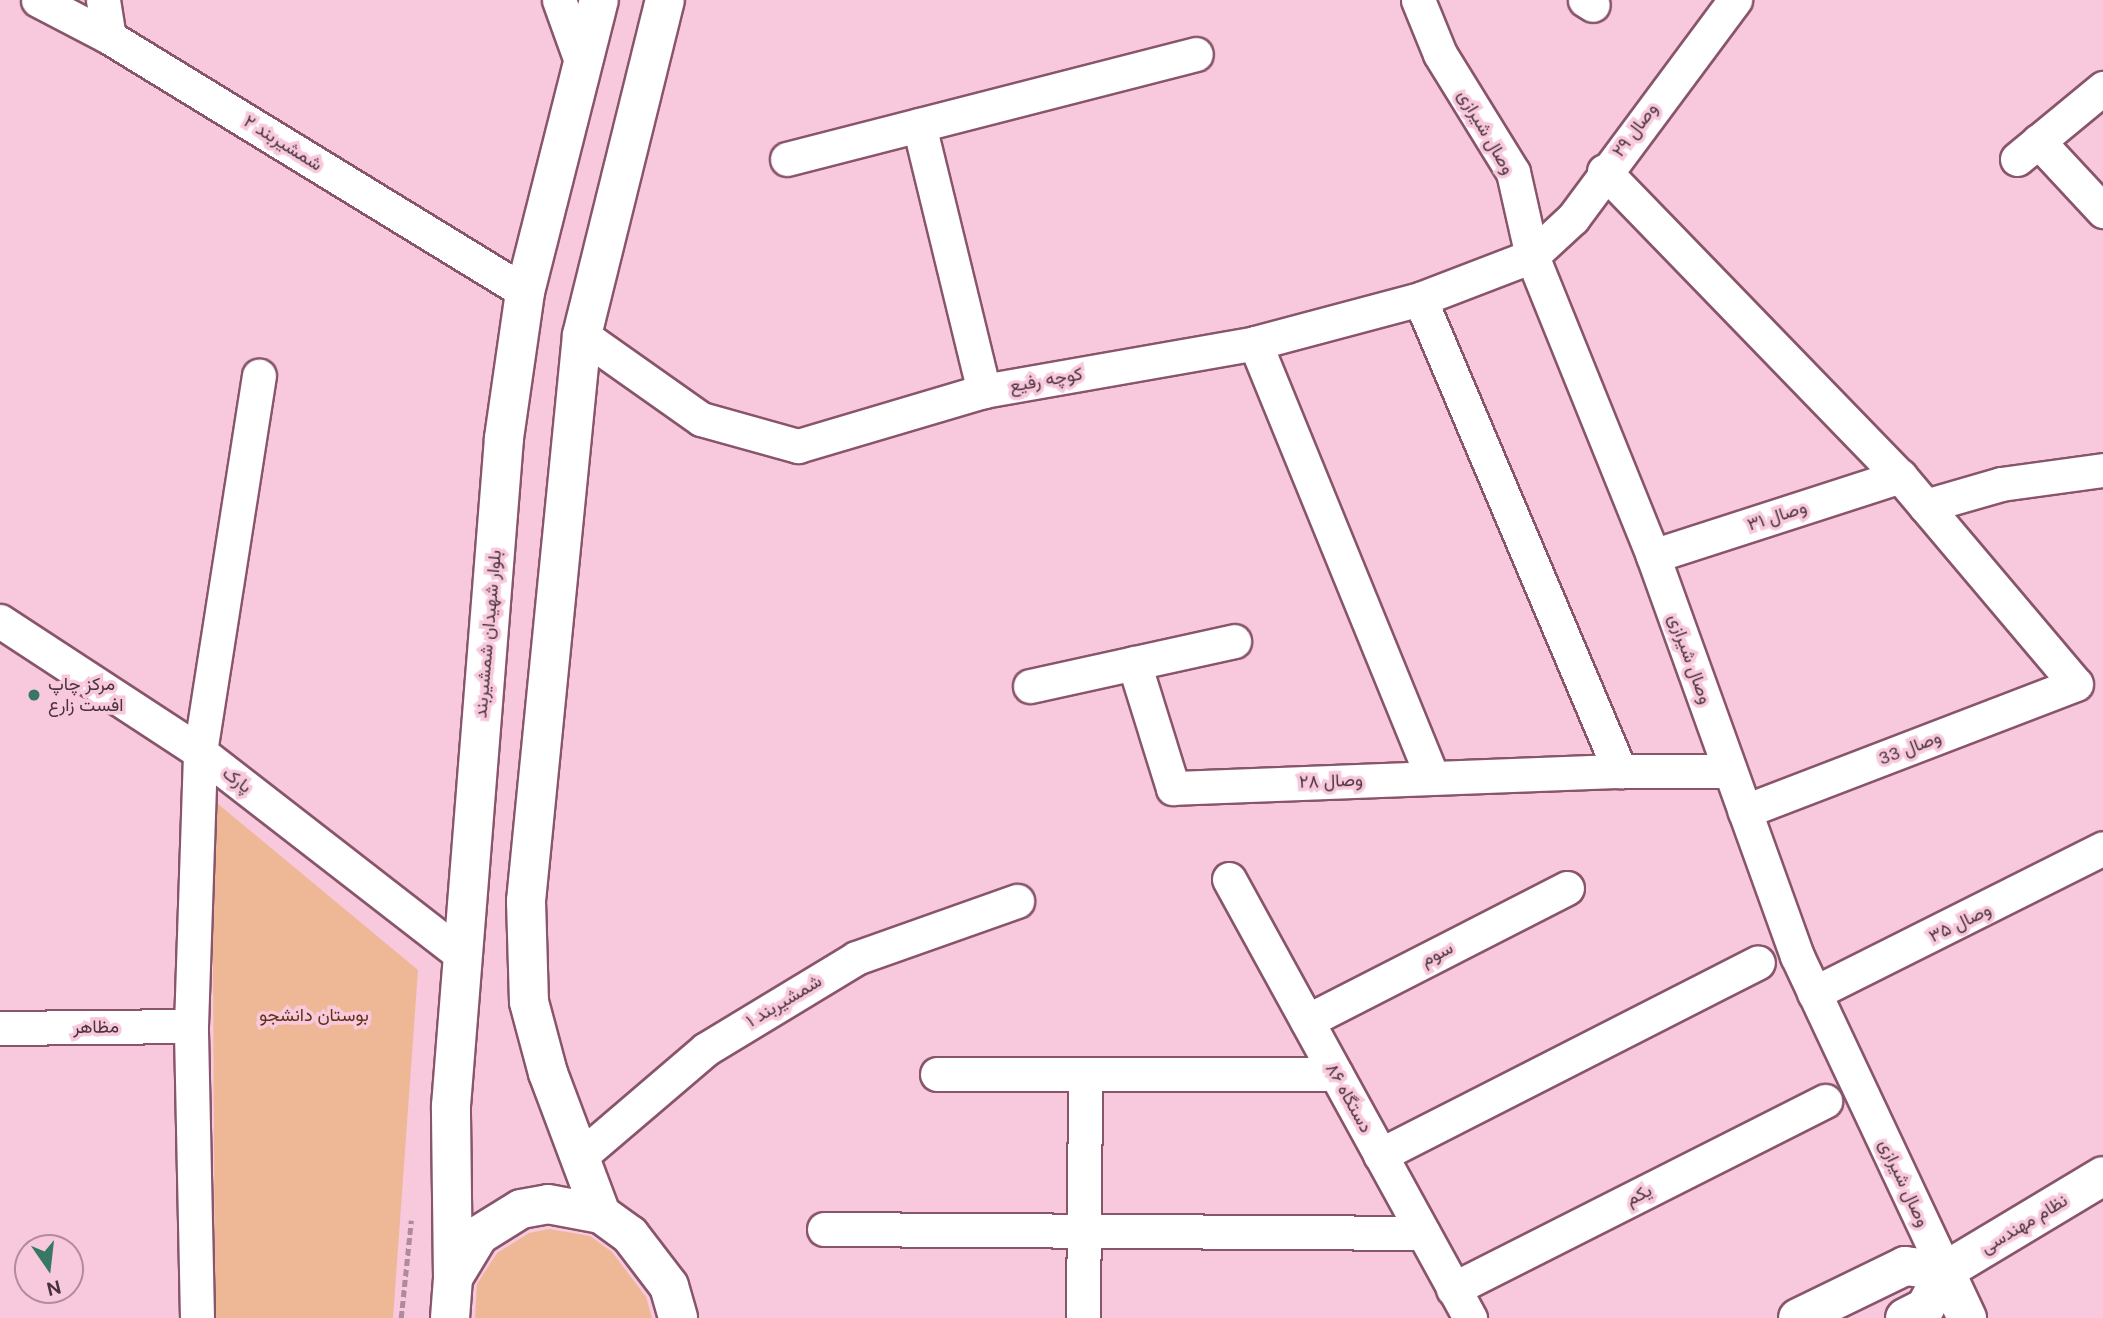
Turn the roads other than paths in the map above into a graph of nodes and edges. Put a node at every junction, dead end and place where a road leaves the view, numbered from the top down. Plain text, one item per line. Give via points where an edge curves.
1 (38, 0) edge
2 (103, 0) edge
3 (559, 0) edge
4 (599, 0) edge
5 (665, 0) edge
6 (1418, 0) edge
7 (1735, 0) edge
8 (109, 37) junction
9 (1196, 54) dead end
10 (581, 61) junction
11 (2103, 88) edge
12 (919, 125) junction
13 (787, 159) dead end
14 (1604, 171) junction
15 (2103, 211) edge
16 (1532, 256) junction
17 (525, 292) junction
18 (1420, 299) junction
19 (582, 335) junction
20 (1255, 343) junction
21 (259, 376) dead end
22 (984, 391) junction
23 (2103, 470) edge
24 (1900, 476) junction
25 (1925, 506) junction
26 (1653, 556) junction
27 (0, 621) edge
28 (14, 638) edge
29 (1234, 641) dead end
30 (1134, 663) junction
31 (1030, 686) dead end
32 (200, 752) junction
33 (1620, 771) junction
34 (1730, 771) junction
35 (1432, 776) junction
36 (1745, 811) junction
37 (2103, 848) edge
38 (1229, 879) dead end
39 (1567, 888) dead end
40 (1017, 901) dead end
41 (461, 955) junction
42 (1758, 962) dead end
43 (1814, 993) junction
44 (1307, 1021) junction
45 (191, 1026) junction
46 (0, 1028) edge
47 (937, 1074) dead end
48 (1085, 1074) junction
49 (1336, 1074) junction
50 (1825, 1101) dead end
51 (582, 1155) junction
52 (1380, 1155) junction
53 (2103, 1176) edge
54 (601, 1214) junction
55 (824, 1229) dead end
56 (1084, 1231) junction
57 (1423, 1233) junction
58 (1945, 1271) junction
59 (453, 1278) junction
60 (1453, 1289) junction
61 (197, 1318) edge
62 (450, 1318) edge
63 (678, 1318) edge
64 (1083, 1318) edge
65 (1469, 1318) edge
66 (1797, 1318) edge
67 (1905, 1318) edge
68 (1967, 1318) edge

1 - 8 street, شمشیربند ۲
2 - 8 street
3 - 10 street
4 - 10 main road, بلوار شهیدان شمشیربند
5 - 19 main road
6 - 16 street, وصال شیرازی via 1440,54 1513,172
7 - 14 street, وصال ۲۹
8 - 17 street, شمشیربند ۲
9 - 12 street
10 - 17 main road, بلوار شهیدان شمشیربند
11 - 15 street via 2027,150
12 - 13 street
12 - 22 street
14 - 16 street, وصال ۲۹ via 1573,218
14 - 24 street
16 - 18 street, کوچه رفیع
16 - 26 street, وصال شیرازی
17 - 41 main road, بلوار شهیدان شمشیربند via 504,438
18 - 20 street, کوچه رفیع
18 - 33 street
19 - 22 street, کوچه رفیع via 701,419 798,446
19 - 51 main road via 526,901 529,1002 548,1073
20 - 22 street, کوچه رفیع
20 - 35 street
21 - 32 street
23 - 25 street via 2001,484
24 - 25 street
24 - 26 street, وصال ۳۱
25 - 36 street, وصال 33 via 2076,684
26 - 34 street, وصال شیرازی
27 - 28 street, پارک
28 - 32 street, پارک
29 - 30 street
30 - 31 street
30 - 35 street, وصال ۲۸ via 1173,788
32 - 41 street, پارک
32 - 45 street
33 - 34 street, وصال ۲۸
33 - 35 street, وصال ۲۸
34 - 36 street, وصال شیرازی
36 - 43 street, وصال شیرازی
37 - 43 street, وصال ۳۵
38 - 44 street, دستگاه ۸۶
39 - 44 street, سوم
40 - 51 street, شمشیربند ۱ via 856,958 706,1049
41 - 59 main road, بلوار شهیدان شمشیربند via 451,1106
42 - 52 street
43 - 58 street, وصال شیرازی
44 - 49 street, دستگاه ۸۶
45 - 46 street, مظاهر
45 - 61 street
47 - 48 street
48 - 49 street
48 - 56 street
49 - 52 street, دستگاه ۸۶
50 - 60 street, یکم
51 - 54 main road
52 - 57 street, دستگاه ۸۶
53 - 58 main road, نظام مهندسی
54 - 59 main road via 548,1204 521,1209 479,1235
54 - 63 main road via 630,1234 669,1286
55 - 56 street
56 - 57 street
56 - 64 street
57 - 60 street, دستگاه ۸۶
58 - 66 main road via 1905,1266
58 - 67 main road via 1925,1308
58 - 68 main road, وصال شیرازی
59 - 62 main road, بلوار شهیدان شمشیربند
60 - 65 street, دستگاه ۸۶

